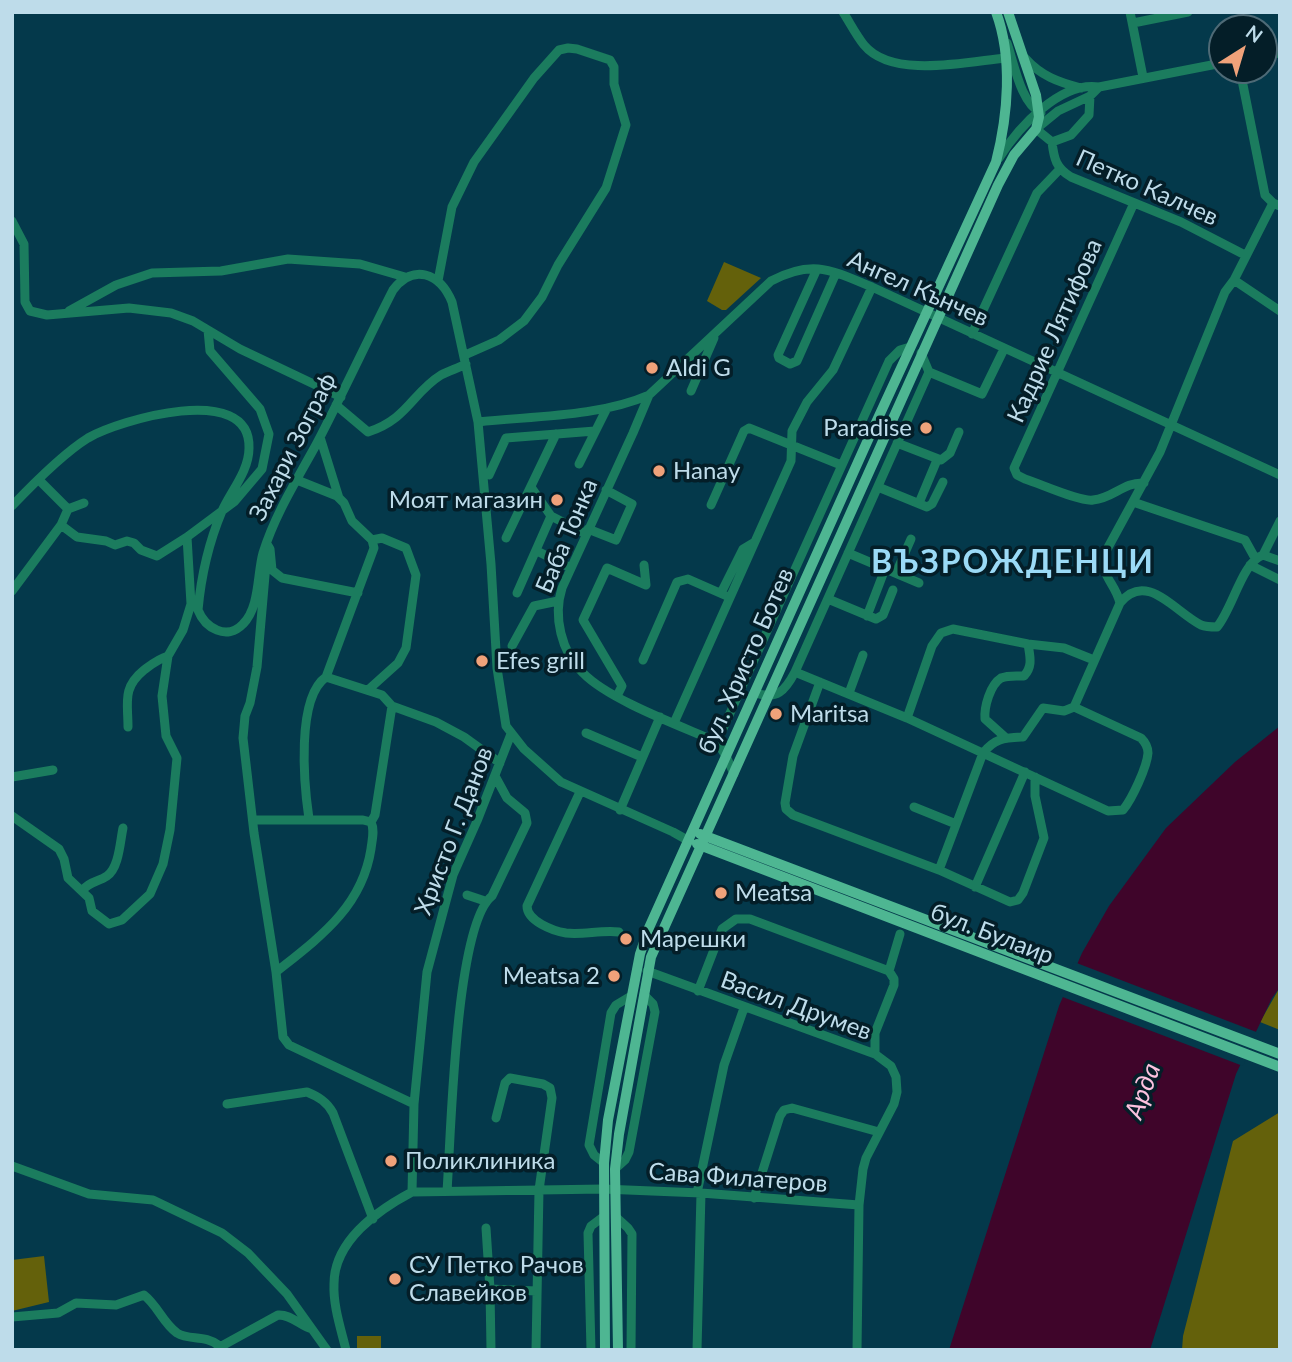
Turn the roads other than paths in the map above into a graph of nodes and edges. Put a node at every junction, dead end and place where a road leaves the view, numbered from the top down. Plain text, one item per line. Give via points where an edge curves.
1 (843, 12) edge
2 (996, 12) edge
3 (1009, 12) edge
4 (1130, 12) edge
5 (1188, 12) edge
6 (1133, 23) junction
7 (1002, 28) junction
8 (1023, 55) junction
9 (1005, 58) junction
10 (1208, 66) edge
11 (1143, 78) junction
12 (1243, 84) edge
13 (1099, 87) junction
14 (1080, 88) junction
15 (1090, 96) junction
16 (1044, 114) junction
17 (1036, 129) junction
18 (1052, 142) junction
19 (996, 162) junction
20 (1059, 170) junction
21 (1134, 203) junction
22 (1276, 204) edge
23 (12, 221) edge
24 (1245, 255) junction
25 (817, 269) junction
26 (836, 273) junction
27 (405, 277) junction
28 (1234, 280) junction
29 (438, 281) junction
30 (872, 287) junction
31 (1280, 311) edge
32 (68, 312) junction
33 (926, 313) junction
34 (937, 318) junction
35 (208, 330) junction
36 (972, 334) junction
37 (716, 335) junction
38 (910, 347) junction
39 (1004, 349) junction
40 (921, 353) junction
41 (466, 360) junction
42 (929, 372) junction
43 (1057, 373) junction
44 (691, 391) dead end
45 (649, 395) junction
46 (338, 401) junction
47 (607, 408) junction
48 (478, 422) junction
49 (1170, 425) junction
50 (596, 431) junction
51 (959, 432) dead end
52 (556, 434) junction
53 (320, 437) junction
54 (897, 443) junction
55 (793, 446) junction
56 (937, 460) junction
57 (579, 464) dead end
58 (841, 466) junction
59 (489, 475) dead end
60 (1280, 475) edge
61 (39, 480) junction
62 (297, 480) junction
63 (943, 482) dead end
64 (1144, 483) junction
65 (531, 487) junction
66 (878, 487) junction
67 (606, 491) junction
68 (339, 498) junction
69 (1133, 502) junction
70 (84, 503) dead end
71 (919, 503) junction
72 (710, 505) dead end
73 (12, 506) edge
74 (68, 509) junction
75 (222, 512) junction
76 (551, 516) junction
77 (1280, 521) edge
78 (61, 525) junction
79 (587, 531) junction
80 (187, 537) junction
81 (506, 538) dead end
82 (911, 539) dead end
83 (372, 540) junction
84 (265, 548) junction
85 (537, 551) junction
86 (848, 553) junction
87 (1256, 560) junction
88 (1280, 561) edge
89 (644, 565) dead end
90 (571, 568) junction
91 (885, 569) junction
92 (896, 573) junction
93 (1280, 580) edge
94 (919, 583) dead end
95 (893, 590) dead end
96 (12, 591) edge
97 (358, 593) junction
98 (517, 593) dead end
99 (725, 595) junction
100 (828, 600) junction
101 (558, 601) junction
102 (1119, 603) junction
103 (867, 616) junction
104 (1028, 644) junction
105 (512, 646) dead end
106 (863, 655) dead end
107 (168, 656) junction
108 (643, 660) dead end
109 (1094, 660) junction
110 (795, 672) junction
111 (326, 677) junction
112 (820, 682) junction
113 (368, 690) junction
114 (755, 693) junction
115 (849, 693) junction
116 (617, 696) junction
117 (768, 697) junction
118 (392, 706) junction
119 (1074, 707) junction
120 (660, 717) junction
121 (906, 719) junction
122 (674, 723) junction
123 (128, 727) dead end
124 (586, 733) dead end
125 (511, 734) junction
126 (1005, 737) junction
127 (717, 742) junction
128 (983, 753) junction
129 (726, 756) junction
130 (642, 757) junction
131 (500, 763) junction
132 (53, 770) dead end
133 (1025, 772) junction
134 (734, 774) junction
135 (12, 776) edge
136 (495, 776) junction
137 (1035, 777) junction
138 (580, 792) junction
139 (914, 807) dead end
140 (620, 810) junction
141 (12, 816) edge
142 (309, 819) junction
143 (254, 820) junction
144 (371, 822) junction
145 (956, 824) junction
146 (123, 828) dead end
147 (691, 836) junction
148 (705, 841) junction
149 (939, 870) junction
150 (975, 887) junction
151 (82, 891) junction
152 (467, 895) dead end
153 (485, 901) junction
154 (619, 932) dead end
155 (900, 934) dead end
156 (953, 935) junction
157 (647, 971) junction
158 (889, 971) junction
159 (276, 972) junction
160 (698, 991) junction
161 (631, 996) junction
162 (744, 1008) junction
163 (875, 1054) junction
164 (1280, 1054) edge
165 (1280, 1067) edge
166 (227, 1104) dead end
167 (414, 1104) junction
168 (496, 1118) dead end
169 (879, 1132) junction
170 (604, 1163) junction
171 (12, 1166) edge
172 (539, 1190) junction
173 (608, 1190) junction
174 (447, 1191) junction
175 (412, 1192) junction
176 (699, 1193) junction
177 (754, 1198) junction
178 (859, 1205) junction
179 (603, 1217) junction
180 (616, 1217) junction
181 (373, 1219) junction
182 (486, 1228) dead end
183 (490, 1289) junction
184 (536, 1291) junction
185 (12, 1317) edge
186 (313, 1328) junction
187 (218, 1348) edge
188 (327, 1350) edge
189 (346, 1350) edge
190 (491, 1350) edge
191 (536, 1350) edge
192 (591, 1350) edge
193 (605, 1350) edge
194 (618, 1350) edge
195 (631, 1350) edge
196 (697, 1350) edge
197 (857, 1350) edge

1 - 9 street via 863,44 886,60 924,65
2 - 7 main road, бул. Христо Ботев
3 - 8 main road, бул. Христо Ботев
4 - 6 street
5 - 6 street
6 - 11 street
7 - 9 main road, бул. Христо Ботев
7 - 16 street via 1026,97
8 - 14 street via 1053,80
8 - 16 main road, бул. Христо Ботев
9 - 19 main road, бул. Христо Ботев via 1004,121
10 - 11 street
11 - 13 street
12 - 22 street via 1265,195
13 - 14 street
13 - 15 street
14 - 16 street via 1067,93
15 - 16 street
15 - 18 street via 1089,115 1080,127
16 - 17 main road, бул. Христо Ботев
16 - 19 street via 1018,130
17 - 18 street
17 - 34 main road, бул. Христо Ботев via 1014,155 998,185
18 - 20 street, Петко Калчев
19 - 33 main road, бул. Христо Ботев
20 - 21 street, Петко Калчев
20 - 36 street via 1037,193
21 - 24 street, Петко Калчев
21 - 43 street, Кадрие Лятифова
22 - 24 street
23 - 32 street via 24,244 26,306 37,314
24 - 28 street
25 - 26 street, Ангел Кънчев
25 - 26 street via 778,355 790,364 797,361
25 - 37 street, Ангел Кънчев via 790,271 771,281
26 - 30 street, Ангел Кънчев
27 - 29 street via 423,275
27 - 32 street via 360,264 288,259 221,271 152,273 116,285
27 - 46 street, Захари Зограф via 393,290
28 - 31 street
28 - 49 street
29 - 41 street via 452,302
29 - 41 street via 452,207 474,162 534,78 559,50 577,49 610,60 626,125 606,188 524,321
30 - 33 street, Ангел Кънчев
30 - 55 street via 834,370 807,402 792,430
32 - 35 street via 149,309 171,313
33 - 34 street, Ангел Кънчев
33 - 38 main road, бул. Христо Ботев
34 - 36 street, Ангел Кънчев
34 - 40 main road, бул. Христо Ботев
35 - 46 street
35 - 75 street via 210,351 260,409 269,435 261,469
36 - 39 street, Ангел Кънчев
37 - 44 street
37 - 45 street, Ангел Кънчев
38 - 58 street via 889,361
38 - 114 main road, бул. Христо Ботев
39 - 42 street via 982,394
39 - 43 street, Ангел Кънчев
40 - 42 street
40 - 117 main road, бул. Христо Ботев
41 - 46 street via 440,376 397,419 379,429 368,432
41 - 48 street
42 - 54 street
43 - 49 street, Ангел Кънчев
43 - 64 street, Кадрие Лятифова via 1014,468 1017,475 1090,501 1111,495 1130,482
45 - 47 street, Ангел Кънчев
45 - 67 street, Баба Тонка
46 - 53 street, Захари Зограф
47 - 48 street, Ангел Кънчев
47 - 50 street
48 - 125 street via 497,668
49 - 60 street, Ангел Кънчев
49 - 64 street
50 - 52 street
50 - 57 street
51 - 56 street via 948,456
52 - 59 street via 506,438
52 - 65 street
53 - 62 street, Захари Зограф
53 - 68 street
54 - 56 street
54 - 66 street
55 - 58 street
55 - 72 street via 747,429
55 - 99 street via 792,461
56 - 71 street
58 - 127 street
61 - 73 street, Захари Зограф
61 - 74 street
61 - 75 street, Захари Зограф via 78,445 101,432 173,412 221,412 245,430 249,441 247,464
62 - 68 street
62 - 84 street, Захари Зограф
63 - 71 street via 930,506
64 - 69 street
65 - 76 street
65 - 81 street
66 - 71 street
66 - 86 street
67 - 79 street, Баба Тонка
67 - 79 street via 632,504 616,540
68 - 83 street via 352,521
69 - 87 street via 1245,540
69 - 102 street via 1102,563
70 - 74 street
74 - 78 street
75 - 80 street
75 - 84 street, Захари Зограф via 199,595 198,610 209,627 229,631 244,623
76 - 79 street
76 - 85 street
77 - 87 street
78 - 80 street via 77,537 115,545 134,542 157,556
78 - 96 street
79 - 90 street, Баба Тонка
80 - 107 street via 191,604 184,629
82 - 92 street
83 - 97 street via 373,555
83 - 113 street via 382,538 406,548 415,575 407,648
84 - 97 street via 270,549 272,570 282,578
84 - 143 street via 257,667 243,726
85 - 90 street
85 - 98 street
86 - 91 street
86 - 100 street
87 - 88 street
87 - 93 street
87 - 102 street via 1217,627 1203,626 1166,600 1139,589
89 - 116 street via 646,585 607,568 583,621 622,686
90 - 101 street, Баба Тонка
91 - 92 street
91 - 103 street
92 - 94 street
95 - 103 street via 881,618
97 - 111 street
99 - 108 street via 688,579 677,582
99 - 122 street
100 - 103 street
100 - 110 street
101 - 105 street via 534,606
101 - 116 street, Баба Тонка via 561,630 575,664
102 - 109 street
104 - 109 street via 1064,648
104 - 121 street via 953,629 941,633
104 - 126 street via 1028,672 999,680 984,710 985,719
106 - 115 street
107 - 123 street via 155,661 130,685
107 - 151 street via 162,696 166,736 177,758 163,864 150,894 122,920 109,924 99,918
109 - 119 street
110 - 112 street
110 - 117 street via 783,690
111 - 113 street
111 - 142 street via 313,694 304,746
112 - 115 street
112 - 149 street via 793,756 785,803 789,813
113 - 118 street via 382,695
114 - 117 street
114 - 129 main road, бул. Христо Ботев
115 - 121 street
116 - 120 street, Баба Тонка
117 - 134 main road, бул. Христо Ботев
118 - 131 street via 436,722
118 - 144 street
119 - 126 street via 1064,711 1043,708 1023,737
119 - 137 street via 1146,744 1148,754 1130,800 1123,810 1108,811
120 - 122 street, Баба Тонка
120 - 130 street
121 - 128 street
122 - 127 street, Баба Тонка
124 - 130 street
125 - 131 street, Христо Г. Данов
125 - 138 street via 549,774
126 - 128 street
127 - 129 street
128 - 133 street
128 - 145 street
129 - 134 street
129 - 147 main road, бул. Христо Ботев
130 - 140 street
131 - 136 street, Христо Г. Данов
132 - 135 street
133 - 137 street
133 - 150 street
134 - 148 main road, бул. Христо Ботев
136 - 153 street via 527,822
136 - 167 street, Христо Г. Данов via 444,903 427,972
137 - 150 street via 1044,838 1023,893 1018,901 1010,902
138 - 140 street
138 - 154 street via 527,912 533,920 563,933
139 - 145 street
140 - 147 street
141 - 151 street via 59,849 68,878
142 - 143 street
142 - 144 street
143 - 159 street
144 - 159 street via 368,868 355,897 310,945
145 - 149 street
146 - 151 street via 115,867
147 - 148 main road, бул. Булаир
147 - 161 main road, бул. Христо Ботев via 648,930
148 - 156 main road, бул. Булаир
148 - 157 main road, бул. Христо Ботев
149 - 150 street
152 - 153 street
153 - 174 street via 477,917 461,991
155 - 158 street
156 - 164 main road, бул. Булаир
156 - 165 main road, бул. Булаир
157 - 160 street, Васил Друмев
157 - 173 main road, бул. Христо Ботев
158 - 160 street via 750,919 736,919 722,929
158 - 163 street via 894,985 875,1033
159 - 167 street via 285,1042
160 - 162 street, Васил Друмев
161 - 170 main road, бул. Христо Ботев
161 - 170 street via 611,1013 591,1132 590,1150
162 - 163 street, Васил Друмев
162 - 176 street via 724,1065
163 - 169 street, Васил Друмев via 891,1066 897,1084 894,1104
166 - 181 street via 307,1092 328,1104
167 - 175 street, Христо Г. Данов
168 - 172 street via 510,1078 550,1088
169 - 177 street via 788,1108 780,1116
169 - 178 street, Васил Друмев via 863,1169
170 - 173 main road, бул. Христо Ботев
171 - 186 street via 89,1194 153,1199 210,1226 248,1253
172 - 173 street, Сава Филатеров
172 - 174 street, Сава Филатеров
172 - 184 street
173 - 176 street, Сава Филатеров
173 - 179 main road, бул. Христо Ботев
173 - 180 main road, бул. Христо Ботев
174 - 175 street, Сава Филатеров
175 - 181 street
176 - 177 street, Сава Филатеров
176 - 196 street
177 - 178 street, Сава Филатеров
178 - 197 street, Васил Друмев
179 - 192 street via 588,1233
179 - 193 main road, бул. Христо Ботев
180 - 194 main road, бул. Христо Ботев
180 - 195 street via 632,1234
181 - 189 street via 356,1232 337,1266 334,1286
182 - 183 street
183 - 184 street
183 - 190 street
184 - 191 street
185 - 187 street via 58,1314 76,1303 116,1305 144,1295 181,1335 210,1339
186 - 187 street via 278,1315
186 - 188 street

